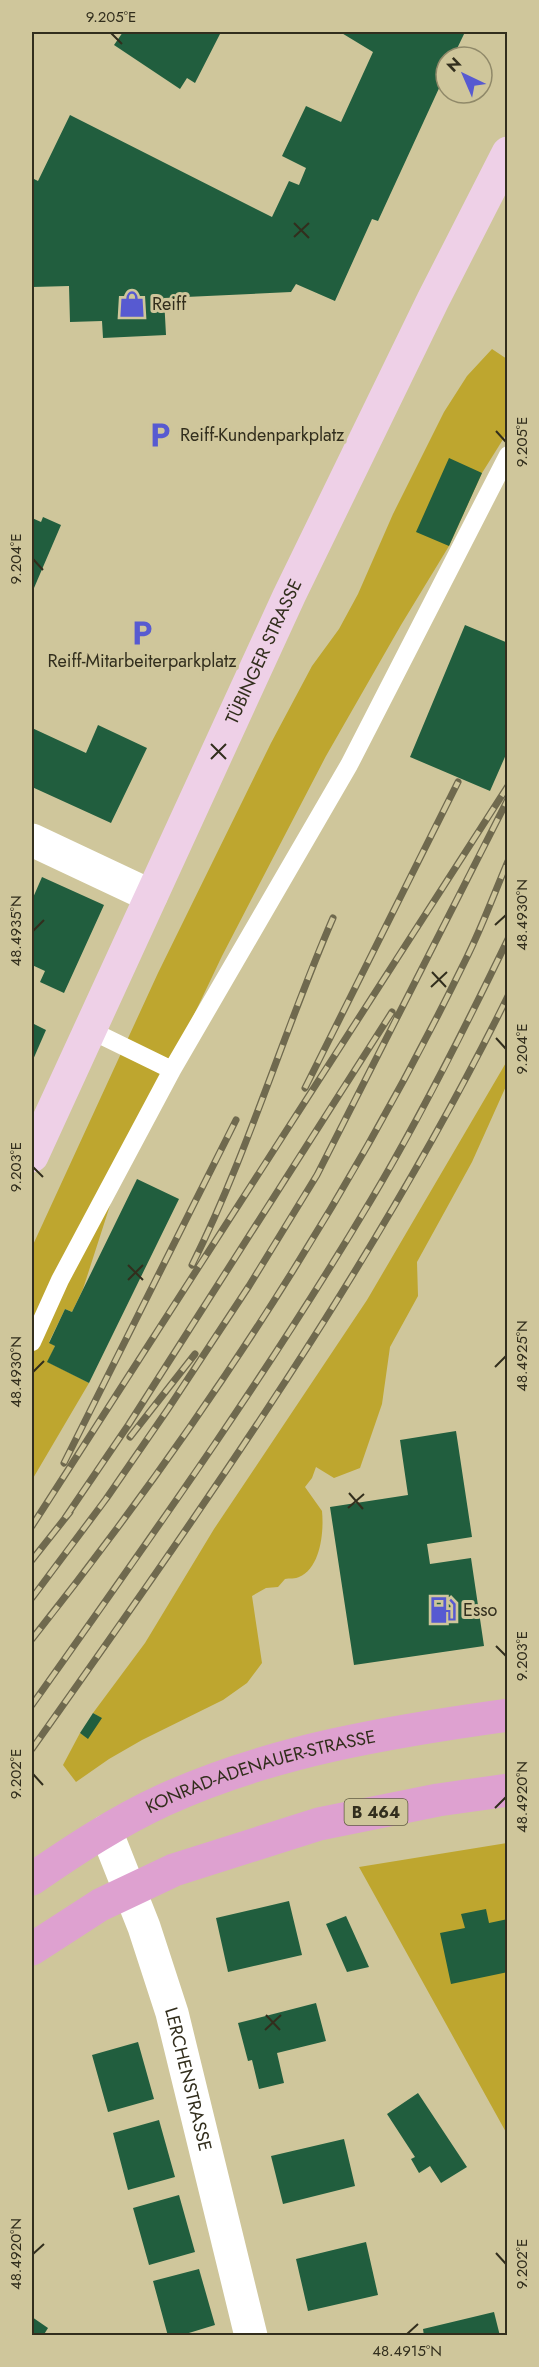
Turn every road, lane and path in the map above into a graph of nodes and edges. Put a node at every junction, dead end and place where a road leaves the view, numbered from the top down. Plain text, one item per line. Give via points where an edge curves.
1 (507, 153) edge
2 (507, 455) edge
3 (32, 840) edge
4 (151, 896) junction
5 (90, 1030) junction
6 (172, 1070) junction
7 (32, 1156) edge
8 (32, 1342) edge
9 (507, 1715) edge
10 (507, 1790) edge
11 (106, 1831) junction
12 (32, 1879) edge
13 (130, 1889) junction
14 (32, 1948) edge
15 (251, 2336) edge

1 - 4 street, TÜBINGER STRASSE via 298,575
2 - 6 lane via 349,765
3 - 4 street
4 - 5 street, TÜBINGER STRASSE
5 - 6 lane
5 - 7 street, TÜBINGER STRASSE
6 - 8 lane via 60,1280
9 - 11 main road, KONRAD-ADENAUER-STRASSE via 403,1731 268,1763 165,1800
10 - 13 main road, B 464 via 319,1824 174,1870
11 - 12 main road, KONRAD-ADENAUER-STRASSE
11 - 13 street, LERCHENSTRASSE
13 - 14 main road, B 464
13 - 15 street, LERCHENSTRASSE via 172,2013

